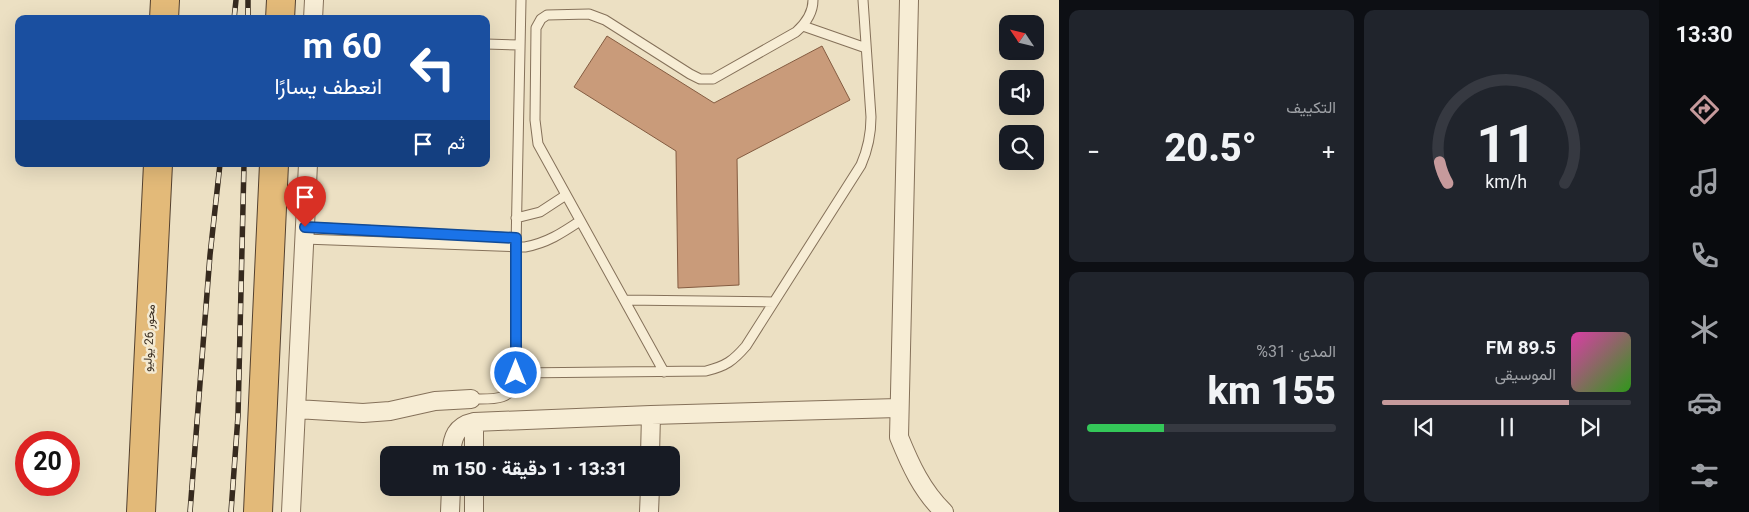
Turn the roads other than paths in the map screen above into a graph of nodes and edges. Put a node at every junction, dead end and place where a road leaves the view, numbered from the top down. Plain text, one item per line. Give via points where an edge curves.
1 (165, 0) edge
2 (281, 0) edge
3 (314, 0) edge
4 (521, 0) edge
5 (813, 0) edge
6 (863, 0) edge
7 (909, 0) edge
8 (164, 15) edge
9 (280, 15) edge
10 (314, 15) edge
11 (803, 26) junction
12 (490, 44) edge
13 (520, 45) junction
14 (866, 48) junction
15 (158, 167) edge
16 (274, 167) edge
17 (308, 167) edge
18 (566, 196) junction
19 (516, 218) junction
20 (580, 221) junction
21 (304, 233) junction
22 (516, 243) junction
23 (625, 300) junction
24 (774, 302) junction
25 (664, 372) junction
26 (516, 373) junction
27 (471, 399) joint
28 (898, 408) junction
29 (296, 409) junction
30 (651, 415) junction
31 (474, 422) junction
32 (452, 446) edge
33 (474, 446) edge
34 (650, 446) edge
35 (451, 496) edge
36 (474, 496) edge
37 (650, 496) edge
38 (141, 512) edge
39 (258, 512) edge
40 (291, 512) edge
41 (450, 512) edge
42 (474, 512) edge
43 (649, 512) edge
44 (944, 512) edge

1 - 8 highway
2 - 9 highway
3 - 10 street
4 - 13 lane
5 - 11 lane
6 - 14 lane
7 - 28 street
11 - 14 lane
11 - 18 lane via 725,74 713,79 700,79 605,20 589,14 547,15 541,19 536,28 535,120 538,144
12 - 13 lane
13 - 19 lane
14 - 24 lane via 871,117 867,150
15 - 38 highway, محور 26 يوليو
16 - 39 highway
17 - 21 street
18 - 19 lane via 540,212
18 - 20 lane
19 - 22 lane
20 - 22 lane via 544,242
20 - 23 lane
21 - 22 lane
21 - 29 street
22 - 26 lane
23 - 24 lane
23 - 25 lane
24 - 25 lane via 746,346 722,367 706,371
25 - 26 lane
26 - 27 lane via 513,389 506,396
27 - 29 street via 434,401 396,410 363,413
28 - 30 street
28 - 44 street via 899,437 914,472
29 - 40 street
30 - 31 street
30 - 34 street
31 - 32 street via 457,431
31 - 33 street
35 - 41 street
36 - 42 street
37 - 43 street

